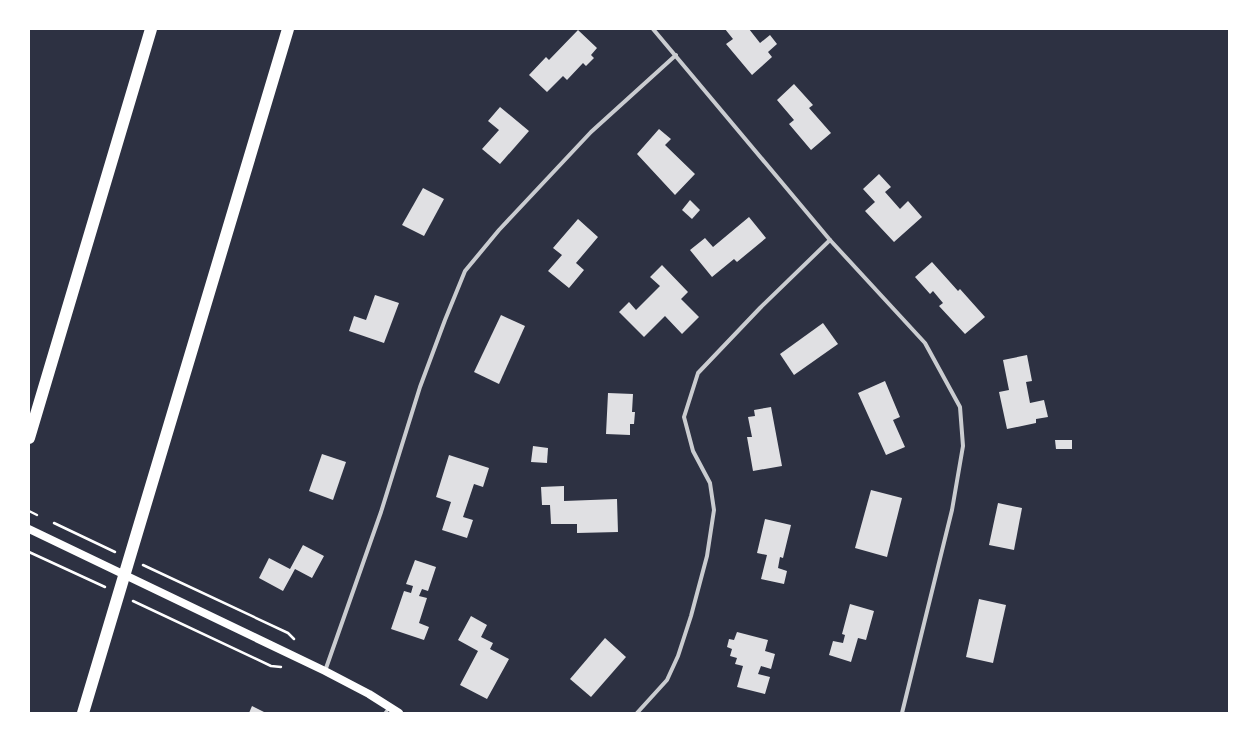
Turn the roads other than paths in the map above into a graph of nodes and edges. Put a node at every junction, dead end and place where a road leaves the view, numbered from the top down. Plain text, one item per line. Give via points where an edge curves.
1 (151, 29) edge
2 (288, 29) edge
3 (653, 29) edge
4 (676, 55) junction
5 (830, 240) junction
6 (29, 438) edge
7 (29, 529) edge
8 (325, 671) junction
9 (388, 710) edge
10 (83, 713) edge
11 (399, 713) edge
12 (637, 713) edge
13 (902, 713) edge

1 - 6 highway
2 - 10 highway
3 - 4 street
4 - 5 street
4 - 8 street via 591,132 499,230 465,271 420,387 381,512
5 - 12 street via 698,373 684,417 693,451 710,483 714,510 707,556 678,656 667,680
5 - 13 street via 925,344 960,407 963,446 952,510
7 - 8 main road
8 - 9 main road via 369,694
9 - 11 main road

